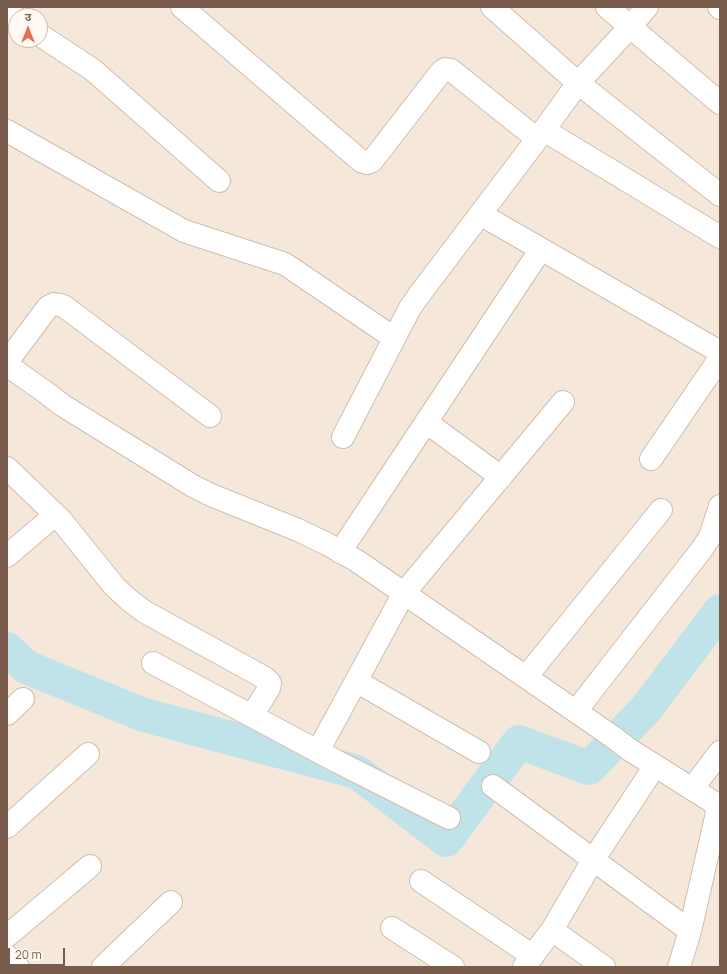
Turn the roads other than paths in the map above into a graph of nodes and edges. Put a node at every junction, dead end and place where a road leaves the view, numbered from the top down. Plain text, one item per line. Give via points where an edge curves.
1 (182, 7) edge
2 (492, 7) edge
3 (607, 7) edge
4 (647, 7) edge
5 (630, 27) junction
6 (48, 40) edge
7 (578, 83) junction
8 (720, 103) edge
9 (7, 131) edge
10 (540, 134) junction
11 (219, 182) dead end
12 (720, 195) edge
13 (480, 214) junction
14 (720, 237) edge
15 (541, 249) junction
16 (394, 338) junction
17 (720, 352) edge
18 (720, 358) edge
19 (7, 363) edge
20 (563, 402) dead end
21 (210, 416) dead end
22 (426, 422) junction
23 (344, 437) dead end
24 (651, 459) dead end
25 (7, 468) edge
26 (501, 477) junction
27 (720, 506) edge
28 (661, 510) dead end
29 (55, 515) junction
30 (340, 552) junction
31 (7, 556) edge
32 (404, 593) junction
33 (153, 663) dead end
34 (526, 677) junction
35 (356, 681) junction
36 (23, 699) dead end
37 (576, 711) junction
38 (7, 714) edge
39 (252, 716) junction
40 (318, 751) junction
41 (479, 752) dead end
42 (720, 752) edge
43 (88, 754) dead end
44 (655, 766) junction
45 (493, 786) dead end
46 (692, 789) junction
47 (449, 818) dead end
48 (7, 826) edge
49 (593, 860) junction
50 (90, 866) dead end
51 (421, 881) dead end
52 (171, 902) dead end
53 (392, 928) dead end
54 (552, 930) junction
55 (690, 931) junction
56 (7, 936) edge
57 (7, 956) edge
58 (528, 962) edge
59 (18, 967) edge
60 (103, 967) edge
61 (454, 967) edge
62 (604, 967) edge
63 (679, 967) edge

1 - 10 street via 361,161 372,161 445,69 451,70
2 - 7 street
3 - 5 street
4 - 5 street
5 - 7 street
5 - 8 street
6 - 11 street via 93,70
7 - 10 street
7 - 12 street
9 - 16 street via 184,231 285,264
10 - 13 street
10 - 14 street
13 - 15 street
13 - 16 street via 413,303
15 - 17 street
15 - 22 street
16 - 23 street
18 - 24 street
19 - 21 street via 48,307 60,305
19 - 30 street via 62,405 193,486 298,530
20 - 26 street
22 - 26 street
22 - 30 street
25 - 29 street
26 - 32 street
27 - 37 street via 710,537 702,550
28 - 34 street
29 - 31 street
29 - 39 street via 114,586 129,600 145,612 270,682
30 - 32 street
32 - 34 street
32 - 35 street
33 - 39 street
34 - 37 street
35 - 40 street
35 - 41 street
36 - 38 street
37 - 44 street
39 - 40 street
40 - 47 street
42 - 46 street
43 - 48 street
44 - 46 street
44 - 49 street
45 - 49 street
46 - 55 street via 713,802 717,813
49 - 54 street
49 - 55 street
50 - 56 street
51 - 58 street
52 - 60 street
53 - 61 street
54 - 58 street
54 - 62 street
55 - 63 street
57 - 59 street

